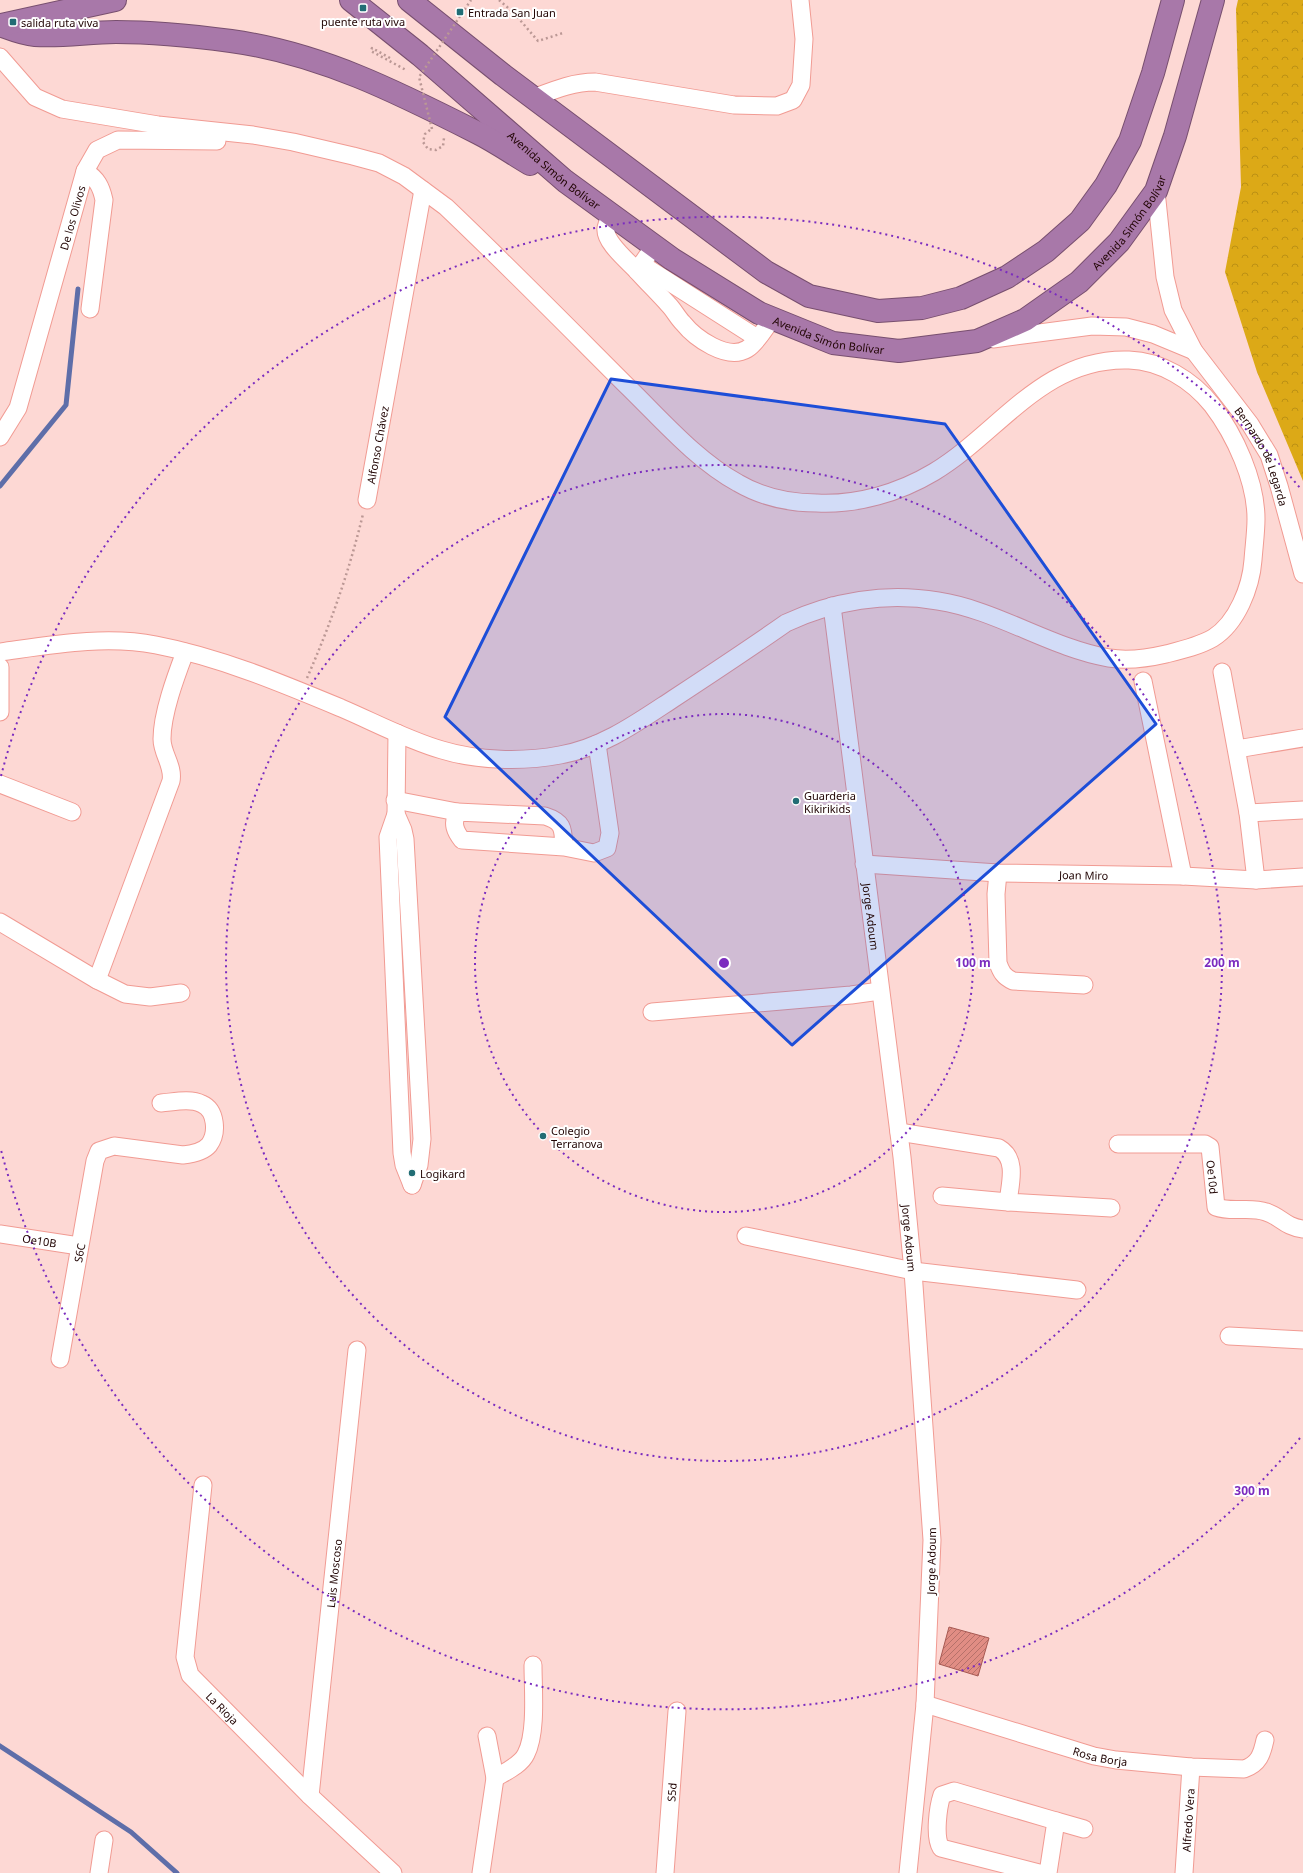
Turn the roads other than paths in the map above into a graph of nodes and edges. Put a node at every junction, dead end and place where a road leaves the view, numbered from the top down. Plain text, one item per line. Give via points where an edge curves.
1 (115, 0) edge
2 (351, 0) edge
3 (409, 0) edge
4 (800, 0) edge
5 (1173, 0) edge
6 (1213, 0) edge
7 (0, 25) edge
8 (0, 57) edge
9 (533, 98) junction
10 (253, 135) junction
11 (85, 171) junction
12 (565, 181) junction
13 (423, 190) junction
14 (1156, 191) junction
15 (611, 214) junction
16 (644, 260) junction
17 (90, 309) dead end
18 (772, 319) junction
19 (757, 338) junction
20 (977, 341) junction
21 (1194, 351) junction
22 (1220, 383) junction
23 (1206, 397) junction
24 (0, 437) edge
25 (367, 500) road end
26 (1303, 574) edge
27 (832, 606) junction
28 (0, 652) edge
29 (185, 652) junction
30 (0, 667) edge
31 (1222, 672) dead end
32 (1143, 681) dead end
33 (0, 712) edge
34 (397, 733) junction
35 (1303, 738) edge
36 (597, 744) junction
37 (1237, 749) junction
38 (0, 784) edge
39 (396, 807) junction
40 (1303, 810) edge
41 (72, 812) dead end
42 (457, 812) junction
43 (1248, 814) junction
44 (564, 847) junction
45 (864, 864) junction
46 (998, 873) junction
47 (1183, 876) junction
48 (1303, 877) edge
49 (1256, 880) junction
50 (0, 922) edge
51 (97, 980) junction
52 (414, 983) junction
53 (394, 985) junction
54 (1084, 985) dead end
55 (880, 991) junction
56 (181, 993) dead end
57 (652, 1012) dead end
58 (161, 1103) dead end
59 (899, 1132) junction
60 (1118, 1144) dead end
61 (942, 1196) dead end
62 (1008, 1202) junction
63 (1111, 1208) dead end
64 (1303, 1229) edge
65 (0, 1234) edge
66 (746, 1236) dead end
67 (0, 1242) edge
68 (79, 1250) junction
69 (913, 1271) junction
70 (1077, 1290) dead end
71 (1229, 1336) dead end
72 (1303, 1340) edge
73 (358, 1350) dead end
74 (60, 1359) dead end
75 (203, 1485) dead end
76 (533, 1665) dead end
77 (925, 1704) junction
78 (678, 1711) dead end
79 (487, 1736) dead end
80 (1265, 1740) dead end
81 (1191, 1767) junction
82 (495, 1778) junction
83 (310, 1796) junction
84 (912, 1820) junction
85 (1056, 1821) junction
86 (937, 1826) junction
87 (1084, 1829) dead end
88 (104, 1840) dead end
89 (99, 1873) edge
90 (393, 1873) edge
91 (481, 1873) edge
92 (666, 1873) edge
93 (908, 1873) edge
94 (1039, 1873) edge
95 (1048, 1873) edge
96 (1184, 1873) edge

1 - 7 highway
2 - 12 highway, Avenida Simón Bolívar via 420,55
3 - 9 highway
4 - 9 street via 804,39 801,85 793,100 777,106 734,105 595,82 581,82
5 - 9 highway via 1153,73 1130,141 1106,185 1080,221 1046,251 1007,276 961,298 922,308 878,311 809,296 766,272
6 - 14 highway, Avenida Simón Bolívar via 1175,136
7 - 12 highway via 35,35 116,32 189,36 255,45 306,57 396,91
8 - 10 street via 35,97 62,108 158,125
10 - 11 street, De los Olivos via 219,141 118,140 98,150
10 - 13 street via 379,163
11 - 17 street via 96,179 104,200
11 - 24 street, De los Olivos via 18,408
12 - 15 highway, Avenida Simón Bolívar
13 - 23 street via 446,207 471,231 688,446 735,482 764,496 815,503 847,503 905,486 957,458 1001,417 1048,383 1070,370 1094,362 1144,360 1167,368
13 - 25 street, Alfonso Chávez
14 - 20 highway, Avenida Simón Bolívar via 1119,242 1079,282 1025,320
14 - 21 street, Bernardo de Legarda via 1164,277 1173,310
15 - 16 highway, Avenida Simón Bolívar
15 - 16 street via 606,229 610,242
16 - 18 highway, Avenida Simón Bolívar
16 - 19 street
16 - 19 street via 670,306 683,324 697,337 718,348 735,352 746,349
18 - 19 street
18 - 20 highway, Avenida Simón Bolívar via 833,343 899,351
20 - 21 street, Bernardo de Legarda via 1092,326 1126,327 1153,334
21 - 22 street, Bernardo de Legarda
22 - 23 street
22 - 26 street, Bernardo de Legarda via 1269,455 1280,486
23 - 27 street via 1221,417 1243,460 1256,515 1252,568 1245,593 1232,619 1216,636 1192,648 1160,655 1132,659 1110,658 1075,648 981,612 942,601 889,598
27 - 36 street via 807,613 786,623 653,712
27 - 45 street, Jorge Adoum
28 - 29 street via 73,643 116,641 155,645
29 - 34 street via 301,691
29 - 51 street via 173,685 162,732 162,741 171,769 171,781
30 - 33 street
31 - 37 street
32 - 47 street
34 - 36 street via 443,751 486,758 529,759 561,755
34 - 39 street
35 - 37 street
36 - 44 street via 609,842 607,848 594,853
37 - 43 street
38 - 41 street
39 - 42 street
39 - 52 street via 406,839
39 - 53 street via 388,836
40 - 43 street
42 - 44 street via 545,816 560,823
42 - 44 street via 454,826 462,840
43 - 49 street
45 - 46 street, Joan Miro
45 - 55 street, Jorge Adoum
46 - 47 street, Joan Miro
46 - 54 street via 998,963 1001,972 1013,981
47 - 49 street, Joan Miro
48 - 49 street, Joan Miro
50 - 51 street
51 - 56 street via 125,994 138,996
52 - 53 street
52 - 53 street via 422,1139 419,1165 412,1185 402,1153
55 - 57 street via 851,996
55 - 59 street, Jorge Adoum
58 - 68 street, S6C via 195,1102 207,1107 214,1120 214,1131 208,1145 201,1151 183,1155 114,1146 99,1151
59 - 62 street via 999,1148 1006,1152 1012,1167
59 - 69 street, Jorge Adoum
60 - 64 street, Oe10d via 1206,1144 1210,1147 1216,1207 1224,1210 1267,1212 1286,1224
61 - 62 street
62 - 63 street
65 - 68 street, Oe10B
66 - 69 street
67 - 68 street, Oe10B
68 - 74 street, S6C
69 - 70 street
69 - 77 street, Jorge Adoum via 932,1540
71 - 72 street
73 - 83 street, Luis Moscoso
75 - 83 street, La Rioja via 186,1667 190,1675
76 - 82 street via 533,1727 526,1754 519,1762
77 - 81 street, Rosa Borja via 1094,1756
77 - 84 street, Jorge Adoum
78 - 92 street, S5d
79 - 82 street
80 - 81 street, Rosa Borja via 1257,1761 1244,1769
81 - 96 street, Alfredo Vera
82 - 91 street
83 - 90 street, La Rioja
84 - 86 street
84 - 93 street, Jorge Adoum
85 - 86 street via 954,1791 942,1795
85 - 87 street
85 - 95 street
86 - 94 street via 938,1841 945,1850
88 - 89 street

